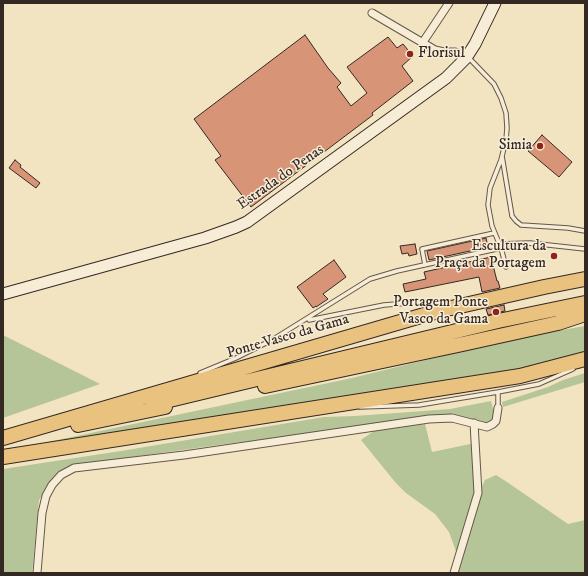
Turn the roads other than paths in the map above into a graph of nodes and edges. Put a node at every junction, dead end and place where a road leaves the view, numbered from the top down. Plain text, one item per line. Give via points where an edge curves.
1 (449, 3) edge
2 (495, 3) edge
3 (372, 13) dead end
4 (423, 42) junction
5 (467, 57) junction
6 (502, 155) junction
7 (585, 231) edge
8 (494, 233) junction
9 (500, 246) junction
10 (585, 249) edge
11 (425, 265) junction
12 (506, 267) dead end
13 (585, 279) edge
14 (3, 294) edge
15 (470, 303) junction
16 (585, 303) edge
17 (306, 313) dead end
18 (585, 314) edge
19 (309, 318) junction
20 (304, 321) junction
21 (582, 363) edge
22 (197, 375) dead end
23 (185, 380) dead end
24 (498, 392) junction
25 (133, 400) junction
26 (323, 406) junction
27 (498, 408) joint
28 (474, 423) junction
29 (3, 440) edge
30 (3, 457) edge
31 (36, 573) edge
32 (454, 573) edge

1 - 4 street
2 - 5 street, Estrada do Penas
3 - 4 street
4 - 5 street via 435,50 455,52
5 - 6 lane via 491,81 503,103 507,128
5 - 14 street, Estrada do Penas via 446,78 247,222 205,238
6 - 7 lane via 512,216 516,221 521,225
6 - 8 lane via 488,196 488,210
8 - 9 lane
8 - 11 lane via 422,249
9 - 10 lane via 530,243
9 - 11 lane
9 - 12 lane
11 - 19 lane via 367,280
13 - 15 highway, Ponte Vasco da Gama
15 - 20 lane via 423,302 384,305
15 - 25 highway, Ponte Vasco da Gama
16 - 29 highway, Ponte Vasco da Gama via 491,323
17 - 19 lane
18 - 29 highway via 566,321 458,345
19 - 20 lane
20 - 22 lane via 264,345
21 - 24 lane via 539,384
21 - 26 highway via 520,376
23 - 25 lane
24 - 26 lane via 419,405 370,408
24 - 27 lane
25 - 29 highway, Ponte Vasco da Gama
26 - 30 highway
27 - 28 street via 496,421 490,426
28 - 31 street via 452,418 429,419 184,455 74,468 62,475 46,496
28 - 32 street via 478,493

